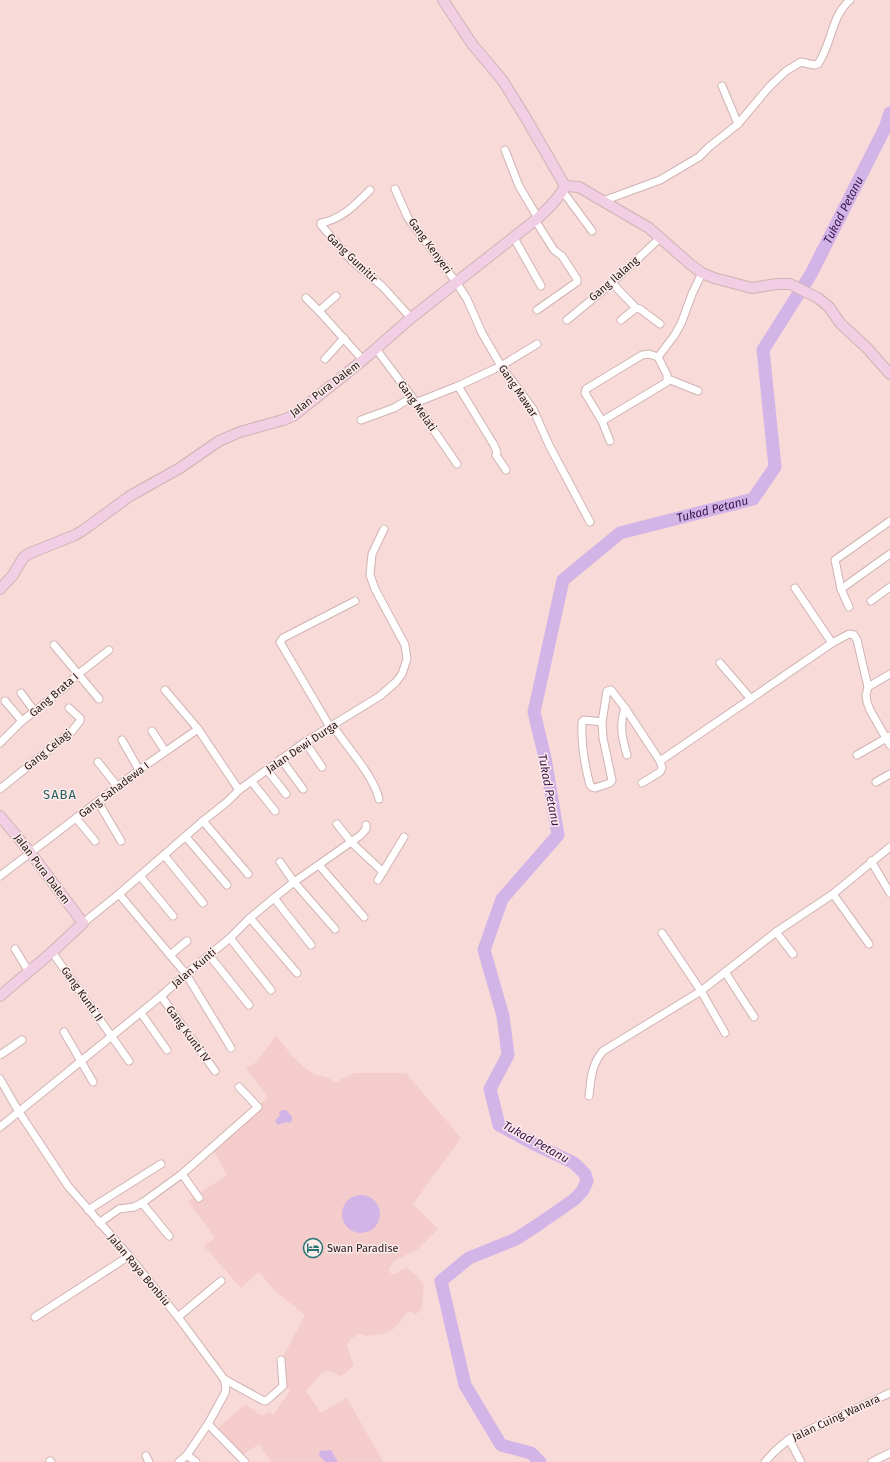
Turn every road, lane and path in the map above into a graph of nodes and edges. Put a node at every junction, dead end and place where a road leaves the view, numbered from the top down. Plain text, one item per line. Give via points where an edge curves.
1 (443, 0) edge
2 (850, 0) edge
3 (722, 86) dead end
4 (738, 124) junction
5 (505, 150) dead end
6 (395, 188) dead end
7 (563, 189) junction
8 (370, 190) dead end
9 (603, 201) junction
10 (536, 219) junction
11 (592, 231) dead end
12 (661, 237) junction
13 (514, 238) junction
14 (702, 273) junction
15 (456, 282) junction
16 (612, 283) junction
17 (541, 286) dead end
18 (336, 296) dead end
19 (306, 298) dead end
20 (636, 308) junction
21 (537, 310) dead end
22 (320, 311) junction
23 (411, 318) junction
24 (567, 320) dead end
25 (621, 320) dead end
26 (660, 324) dead end
27 (344, 338) junction
28 (537, 344) dead end
29 (376, 349) junction
30 (658, 357) junction
31 (325, 359) dead end
32 (363, 360) junction
33 (501, 366) junction
34 (890, 374) edge
35 (668, 379) junction
36 (458, 386) junction
37 (698, 391) dead end
38 (414, 400) junction
39 (361, 420) dead end
40 (602, 421) junction
41 (610, 441) dead end
42 (457, 464) dead end
43 (506, 470) dead end
44 (890, 521) edge
45 (590, 522) dead end
46 (384, 529) dead end
47 (890, 554) edge
48 (890, 587) edge
49 (795, 588) dead end
50 (0, 589) edge
51 (841, 589) junction
52 (355, 601) dead end
53 (871, 601) dead end
54 (849, 607) dead end
55 (832, 643) junction
56 (54, 645) dead end
57 (109, 650) dead end
58 (720, 663) dead end
59 (890, 674) edge
60 (77, 675) junction
61 (868, 687) junction
62 (166, 690) dead end
63 (21, 693) dead end
64 (98, 699) dead end
65 (751, 699) junction
66 (5, 701) dead end
67 (69, 708) dead end
68 (625, 708) junction
69 (35, 712) junction
70 (22, 721) junction
71 (602, 722) junction
72 (332, 726) junction
73 (198, 729) junction
74 (152, 731) dead end
75 (888, 738) edge
76 (122, 740) dead end
77 (305, 742) junction
78 (0, 743) edge
79 (890, 745) edge
80 (165, 752) junction
81 (627, 755) dead end
82 (857, 756) dead end
83 (281, 759) junction
84 (660, 761) junction
85 (98, 762) dead end
86 (322, 766) dead end
87 (139, 770) junction
88 (267, 770) junction
89 (890, 774) edge
90 (252, 782) junction
91 (876, 782) dead end
92 (642, 783) dead end
93 (117, 786) junction
94 (0, 789) edge
95 (303, 789) dead end
96 (239, 790) junction
97 (286, 794) dead end
98 (379, 799) dead end
99 (98, 802) junction
100 (275, 811) dead end
101 (0, 816) edge
102 (76, 818) junction
103 (203, 821) junction
104 (337, 824) dead end
105 (366, 825) dead end
106 (186, 836) junction
107 (404, 837) dead end
108 (95, 841) dead end
109 (121, 841) dead end
110 (352, 843) junction
111 (890, 847) edge
112 (30, 852) junction
113 (164, 855) junction
114 (871, 861) junction
115 (280, 862) dead end
116 (319, 865) junction
117 (383, 872) junction
118 (248, 874) dead end
119 (0, 876) edge
120 (140, 876) junction
121 (378, 880) dead end
122 (294, 882) junction
123 (227, 885) dead end
124 (890, 893) edge
125 (119, 894) junction
126 (833, 894) junction
127 (274, 898) junction
128 (203, 903) dead end
129 (172, 916) dead end
130 (364, 917) dead end
131 (250, 918) junction
132 (82, 923) junction
133 (335, 929) dead end
134 (776, 932) junction
135 (662, 933) dead end
136 (230, 938) junction
137 (187, 941) dead end
138 (869, 944) dead end
139 (311, 945) dead end
140 (15, 949) dead end
141 (52, 952) junction
142 (793, 954) dead end
143 (170, 955) junction
144 (209, 955) junction
145 (29, 972) junction
146 (297, 972) dead end
147 (725, 972) junction
148 (186, 974) junction
149 (271, 990) dead end
150 (701, 991) junction
151 (0, 996) edge
152 (162, 996) junction
153 (249, 1005) dead end
154 (141, 1013) junction
155 (754, 1018) dead end
156 (64, 1032) dead end
157 (725, 1033) dead end
158 (112, 1037) junction
159 (22, 1040) dead end
160 (230, 1048) dead end
161 (167, 1050) dead end
162 (0, 1055) edge
163 (81, 1061) junction
164 (129, 1061) dead end
165 (215, 1071) dead end
166 (0, 1079) edge
167 (93, 1082) dead end
168 (239, 1087) dead end
169 (589, 1096) dead end
170 (19, 1112) junction
171 (0, 1128) edge
172 (161, 1164) dead end
173 (182, 1174) junction
174 (199, 1198) dead end
175 (142, 1203) junction
176 (88, 1210) junction
177 (99, 1222) junction
178 (169, 1236) dead end
179 (129, 1256) junction
180 (221, 1281) dead end
181 (35, 1316) dead end
182 (178, 1317) junction
183 (281, 1360) dead end
184 (224, 1379) junction
185 (890, 1393) edge
186 (208, 1424) junction
187 (789, 1439) junction
188 (890, 1453) edge
189 (187, 1455) junction
190 (179, 1462) edge
191 (196, 1462) edge
192 (246, 1462) edge
193 (765, 1462) edge
194 (801, 1462) edge
195 (872, 1462) edge

1 - 7 street via 472,44 503,81 527,120
2 - 4 street via 838,16 818,64 802,62 786,71
3 - 4 street
4 - 9 street via 699,157 660,180
5 - 10 street
6 - 15 street, Gang Kenyeri via 408,218
7 - 9 street via 579,187
7 - 10 street, Jalan Pura Dalem
7 - 11 street
8 - 23 street, Gang Gumitir via 349,211 321,225 352,261 383,287
9 - 12 street
10 - 13 street, Jalan Pura Dalem
10 - 21 street via 554,250 562,256 577,279 577,282
12 - 14 street
12 - 16 street, Gang Ilalang
13 - 15 street, Jalan Pura Dalem
13 - 17 street
14 - 30 street via 681,324
14 - 34 street via 724,282 752,288 790,284 818,298
15 - 23 street, Jalan Pura Dalem
15 - 33 street, Gang Mawar
16 - 20 street
16 - 24 street, Gang Ilalang
18 - 22 street
19 - 22 street
20 - 25 street
20 - 26 street
22 - 27 street
23 - 29 street, Jalan Pura Dalem
27 - 31 street
27 - 32 street
28 - 33 street
29 - 32 street, Jalan Pura Dalem
29 - 38 street, Gang Melati
30 - 35 street
30 - 40 street via 642,355 587,387 585,393
32 - 50 street, Jalan Pura Dalem via 293,416 219,441 180,468 130,496 82,531 30,552
33 - 36 street
33 - 45 street, Gang Mawar via 533,409
35 - 37 street
35 - 40 street via 662,386
36 - 38 street
36 - 43 street
38 - 39 street
38 - 42 street, Gang Melati
40 - 41 street
44 - 51 street via 835,560
46 - 72 street, Jalan Dewi Durga via 372,554 370,575 405,645 406,665 390,688
47 - 51 street
48 - 53 street
49 - 55 street
51 - 54 street
52 - 72 street via 283,638 280,642
55 - 61 street via 849,634 855,636
55 - 65 street
56 - 60 street
57 - 60 street, Gang Brata I
58 - 65 street
59 - 61 street
60 - 64 street
60 - 69 street, Gang Brata I
61 - 75 street via 866,695 870,710
62 - 73 street
63 - 69 street
65 - 84 street
66 - 70 street
67 - 94 street, Gang Celagi via 80,718 72,731
68 - 71 street via 611,690 608,690
68 - 81 street via 620,725
68 - 84 street
69 - 70 street, Gang Brata I
70 - 78 street, Gang Brata I
71 - 71 street via 582,722 582,755 590,785 594,788 612,780
72 - 77 street, Jalan Dewi Durga
72 - 98 street via 366,772
73 - 80 street, Gang Sahadewa I
73 - 96 street
74 - 80 street
75 - 79 street
75 - 82 street
76 - 87 street
77 - 83 street, Jalan Dewi Durga
77 - 86 street
80 - 87 street, Gang Sahadewa I
83 - 88 street, Jalan Dewi Durga
83 - 95 street
84 - 92 street via 660,772
85 - 93 street
87 - 93 street, Gang Sahadewa I
88 - 90 street, Jalan Dewi Durga
88 - 97 street
89 - 91 street
90 - 96 street, Jalan Dewi Durga
90 - 100 street
93 - 99 street, Gang Sahadewa I
96 - 103 street, Jalan Dewi Durga
99 - 102 street, Gang Sahadewa I
99 - 109 street
101 - 112 street, Jalan Pura Dalem
102 - 108 street
102 - 112 street, Gang Sahadewa I
103 - 106 street, Jalan Dewi Durga
103 - 118 street
104 - 110 street
105 - 110 street, Jalan Kunti via 362,835
106 - 113 street, Jalan Dewi Durga
106 - 123 street
107 - 117 street
110 - 116 street, Jalan Kunti
110 - 117 street
111 - 114 street
112 - 119 street, Gang Sahadewa I
112 - 132 street, Jalan Pura Dalem
113 - 120 street, Jalan Dewi Durga
113 - 128 street
114 - 124 street
114 - 126 street
115 - 122 street
116 - 122 street, Jalan Kunti
116 - 130 street
117 - 121 street
120 - 125 street, Jalan Dewi Durga
120 - 129 street
122 - 127 street, Jalan Kunti
122 - 133 street
125 - 132 street, Jalan Dewi Durga
125 - 143 street
126 - 134 street
126 - 138 street
127 - 131 street, Jalan Kunti
127 - 139 street
131 - 136 street, Jalan Kunti
131 - 146 street
132 - 141 street
134 - 142 street
134 - 147 street
135 - 150 street
136 - 144 street, Jalan Kunti
136 - 149 street
137 - 143 street
140 - 145 street
141 - 145 street
141 - 158 street, Gang Kunti II
143 - 148 street
144 - 148 street, Jalan Kunti
144 - 153 street
145 - 151 street
147 - 150 street
147 - 155 street
148 - 152 street, Jalan Kunti
148 - 160 street
150 - 157 street
150 - 169 street via 603,1051 591,1072
152 - 154 street, Jalan Kunti
152 - 165 street, Gang Kunti IV
154 - 158 street, Jalan Kunti
154 - 161 street
156 - 163 street
158 - 163 street, Jalan Kunti
158 - 164 street, Gang Kunti II
159 - 162 street
163 - 167 street
163 - 170 street, Jalan Kunti
166 - 170 street, Jalan Raya Bonbiu
168 - 173 street via 258,1107
170 - 171 street, Jalan Kunti
170 - 176 street, Jalan Raya Bonbiu via 57,1171
172 - 176 street
173 - 174 street
173 - 175 street
175 - 177 street via 119,1208
175 - 178 street
176 - 177 street, Jalan Raya Bonbiu
177 - 179 street, Jalan Raya Bonbiu
179 - 181 street
179 - 182 street, Jalan Raya Bonbiu
180 - 182 street
182 - 184 street, Jalan Raya Bonbiu
183 - 184 street via 283,1386 266,1401
184 - 186 street via 225,1393
185 - 187 street, Jalan Cuing Wanara
186 - 189 street
186 - 192 street
187 - 193 street, Jalan Cuing Wanara
187 - 194 street
188 - 195 street
189 - 190 street
189 - 191 street

